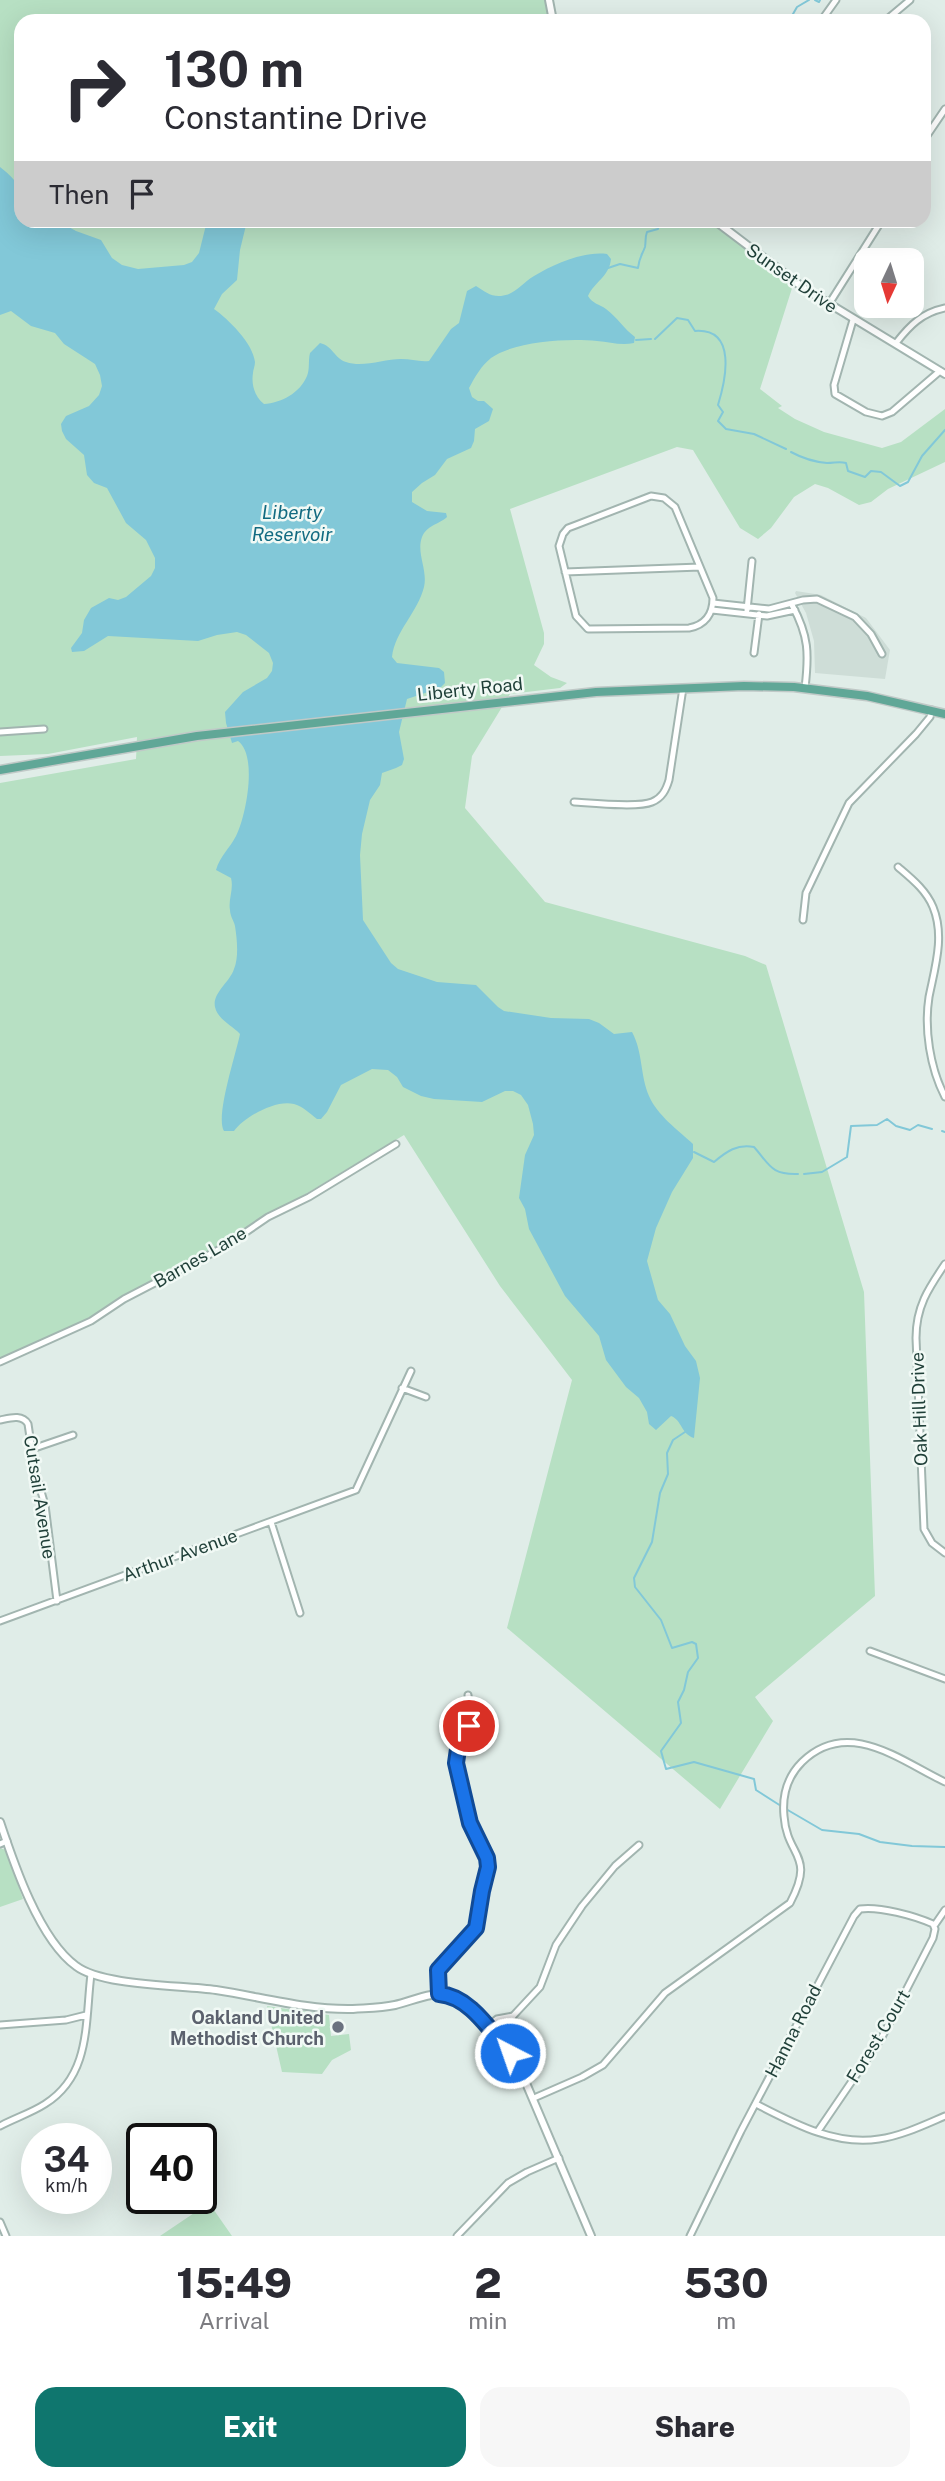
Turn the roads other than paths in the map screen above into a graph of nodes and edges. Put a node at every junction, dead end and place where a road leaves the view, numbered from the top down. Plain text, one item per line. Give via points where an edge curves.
1 (910, 0) edge
2 (893, 14) edge
3 (945, 109) edge
4 (931, 130) edge
5 (724, 228) edge
6 (877, 228) edge
7 (829, 304) junction
8 (945, 308) edge
9 (853, 320) junction
10 (896, 344) junction
11 (942, 373) edge
12 (752, 561) dead end
13 (700, 567) junction
14 (565, 572) junction
15 (713, 607) junction
16 (793, 608) junction
17 (763, 609) junction
18 (747, 610) junction
19 (758, 615) junction
20 (754, 653) dead end
21 (883, 654) dead end
22 (683, 688) junction
23 (805, 688) junction
24 (932, 710) junction
25 (945, 713) edge
26 (44, 729) dead end
27 (0, 732) edge
28 (0, 770) edge
29 (574, 802) dead end
30 (898, 867) dead end
31 (803, 920) dead end
32 (945, 1097) edge
33 (396, 1144) dead end
34 (945, 1264) edge
35 (0, 1362) edge
36 (411, 1371) dead end
37 (402, 1388) junction
38 (426, 1397) dead end
39 (0, 1420) edge
40 (73, 1435) dead end
41 (32, 1449) junction
42 (271, 1522) junction
43 (945, 1553) edge
44 (57, 1601) junction
45 (300, 1613) dead end
46 (0, 1621) edge
47 (870, 1651) dead end
48 (945, 1679) edge
49 (468, 1695) dead end
50 (945, 1782) edge
51 (0, 1822) edge
52 (3, 1843) edge
53 (639, 1844) dead end
54 (945, 1910) edge
55 (934, 1926) junction
56 (91, 1975) junction
57 (439, 1994) junction
58 (86, 2015) junction
59 (0, 2025) edge
60 (487, 2027) junction
61 (534, 2098) junction
62 (756, 2104) junction
63 (945, 2116) edge
64 (0, 2126) edge
65 (818, 2131) junction
66 (559, 2158) junction
67 (0, 2222) edge
68 (6, 2236) edge
69 (457, 2236) edge
70 (591, 2236) edge
71 (690, 2236) edge

1 - 2 street
3 - 4 street
5 - 7 street, Sunset Drive
6 - 7 street
7 - 9 street, Sunset Drive
8 - 10 street via 922,316
9 - 10 street, Sunset Drive
9 - 11 street via 834,385 842,401 882,416
10 - 11 street, Sunset Drive
12 - 18 street
13 - 14 street
13 - 14 street via 675,507 664,498 651,496 568,528 559,546
13 - 15 street
14 - 15 street via 576,616 593,631 689,628 703,623
15 - 18 street
16 - 17 street
16 - 19 street via 776,616
16 - 21 street via 803,600 817,599 845,612 865,626
16 - 23 street via 808,649
17 - 18 street
17 - 19 street
18 - 19 street
19 - 20 street
22 - 23 main road, Liberty Road
22 - 28 main road, Liberty Road via 565,694 197,736
22 - 29 street via 669,780 660,797 643,804
23 - 24 main road, Liberty Road
24 - 25 main road, Liberty Road
24 - 31 street via 916,734 849,803 806,893
26 - 27 street
30 - 32 street via 925,892 938,925 927,1025
33 - 35 street, Barnes Lane via 91,1321
34 - 43 street, Oak Hill Drive via 921,1302 916,1322 924,1529
36 - 37 street
37 - 38 street
37 - 42 street, Arthur Avenue via 356,1490
39 - 41 street, Cutsail Avenue via 24,1419
40 - 41 street
41 - 44 street, Cutsail Avenue via 45,1505
42 - 44 street, Arthur Avenue
42 - 45 street
44 - 46 street, Arthur Avenue
47 - 48 street
49 - 57 street via 469,1726 456,1763 470,1823 488,1867 476,1928 438,1970
50 - 61 street via 875,1746 846,1742 805,1759 788,1780 785,1798 784,1816 802,1867 790,1903 664,1993 603,2065
51 - 52 street
52 - 56 street via 51,1938 73,1964
53 - 60 street via 615,1866 561,1937 540,1987 513,2016
54 - 55 street
55 - 62 street, Hanna Road via 881,1910 857,1912
55 - 65 street, Forest Court via 933,1938 882,2037
56 - 57 street via 327,2008 385,2006
56 - 58 street
57 - 60 street via 462,2001
58 - 59 street
58 - 64 street via 81,2056 73,2077 45,2104
60 - 61 street via 516,2062
61 - 66 street
62 - 65 street
62 - 71 street, Hanna Road
63 - 65 street via 880,2139 844,2139
66 - 69 street via 508,2183
66 - 70 street
67 - 68 street

